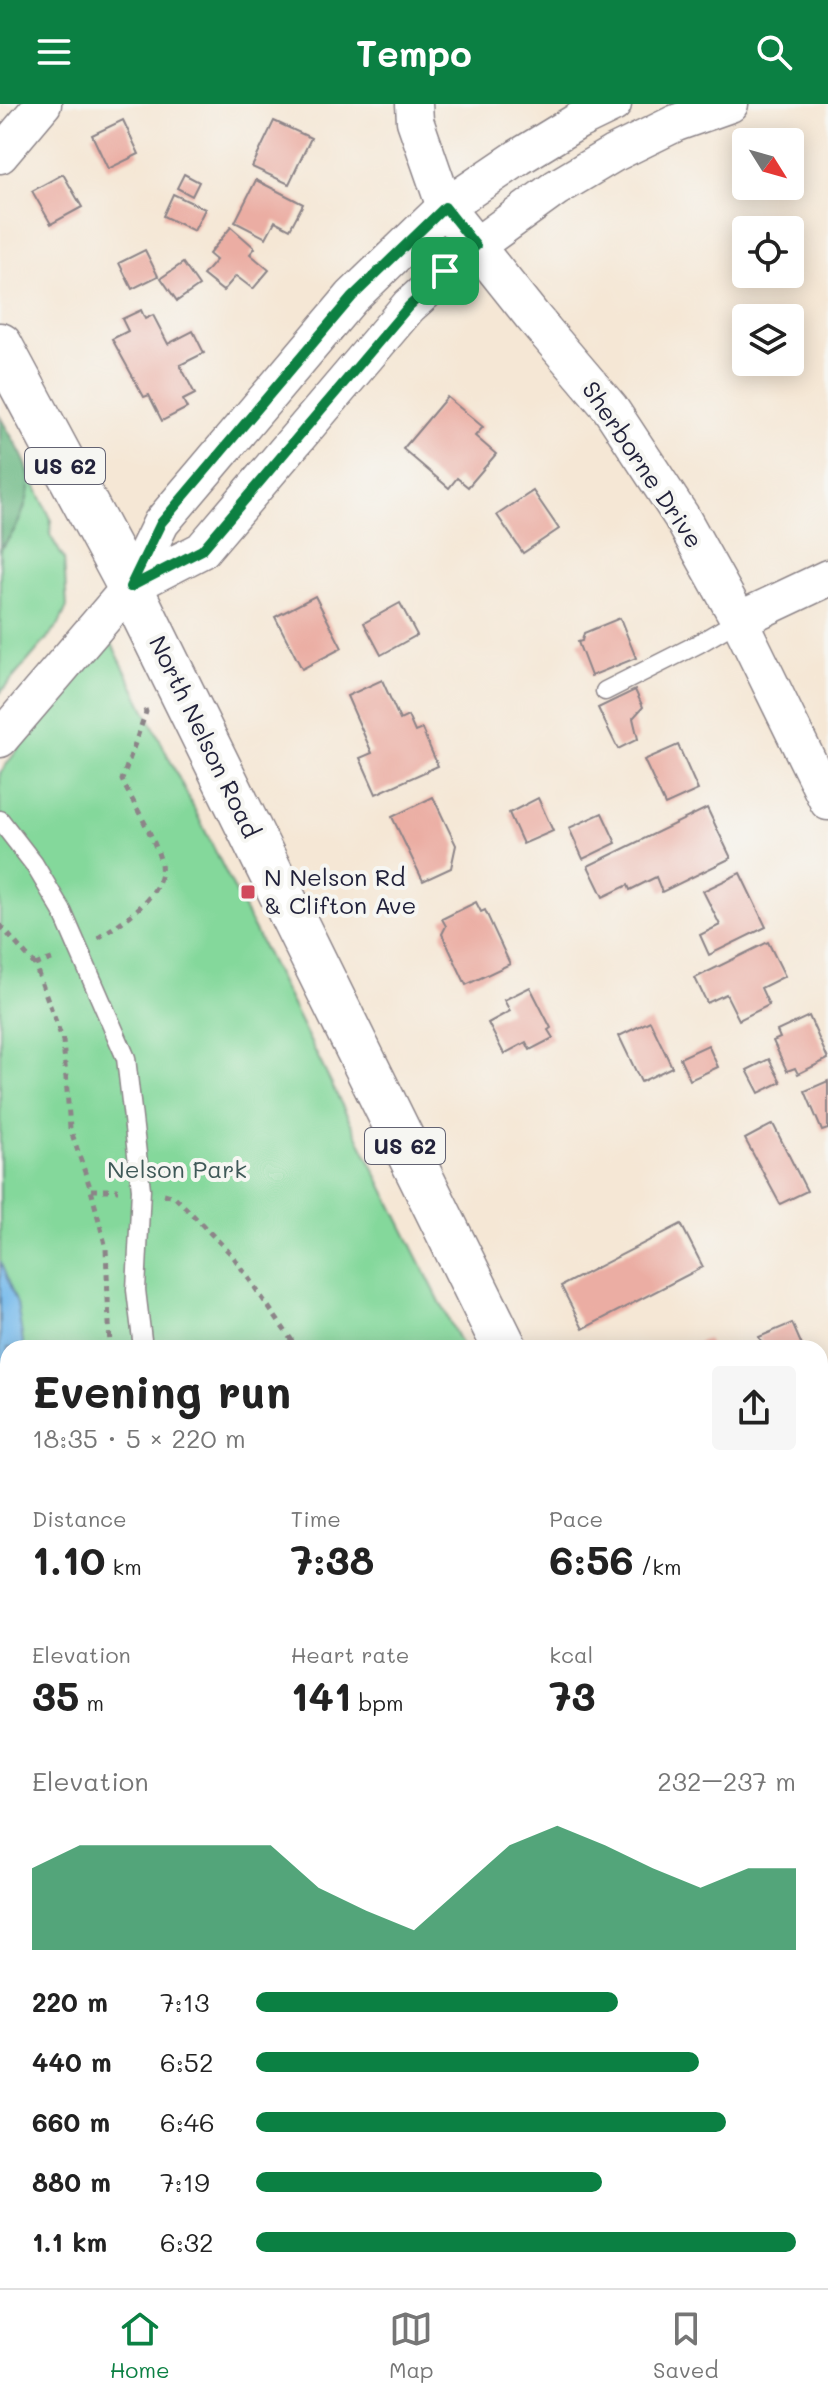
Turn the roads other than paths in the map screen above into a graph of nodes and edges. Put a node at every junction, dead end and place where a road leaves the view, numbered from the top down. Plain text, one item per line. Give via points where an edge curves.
1 (43, 104) edge
2 (414, 104) edge
3 (613, 104) edge
4 (730, 104) edge
5 (0, 155) edge
6 (445, 207) junction
7 (476, 246) junction
8 (0, 345) edge
9 (828, 578) edge
10 (130, 587) junction
11 (739, 620) junction
12 (605, 691) dead end
13 (0, 739) edge
14 (828, 802) edge
15 (0, 820) edge
16 (142, 1340) edge
17 (501, 1340) edge

1 - 5 street
2 - 6 street, Sherborne Drive
3 - 6 street
4 - 7 street via 613,154
6 - 7 street, Sherborne Drive
6 - 10 street via 352,297 161,523
7 - 10 street via 409,306 202,550
7 - 11 street, Sherborne Drive via 610,408 681,516
8 - 10 main road, North Nelson Road / US 62
9 - 11 street
10 - 13 street
10 - 17 main road, North Nelson Road / US 62
11 - 12 lane
11 - 14 street, Sherborne Drive
15 - 16 lane via 62,911 126,1058 141,1189 136,1290

